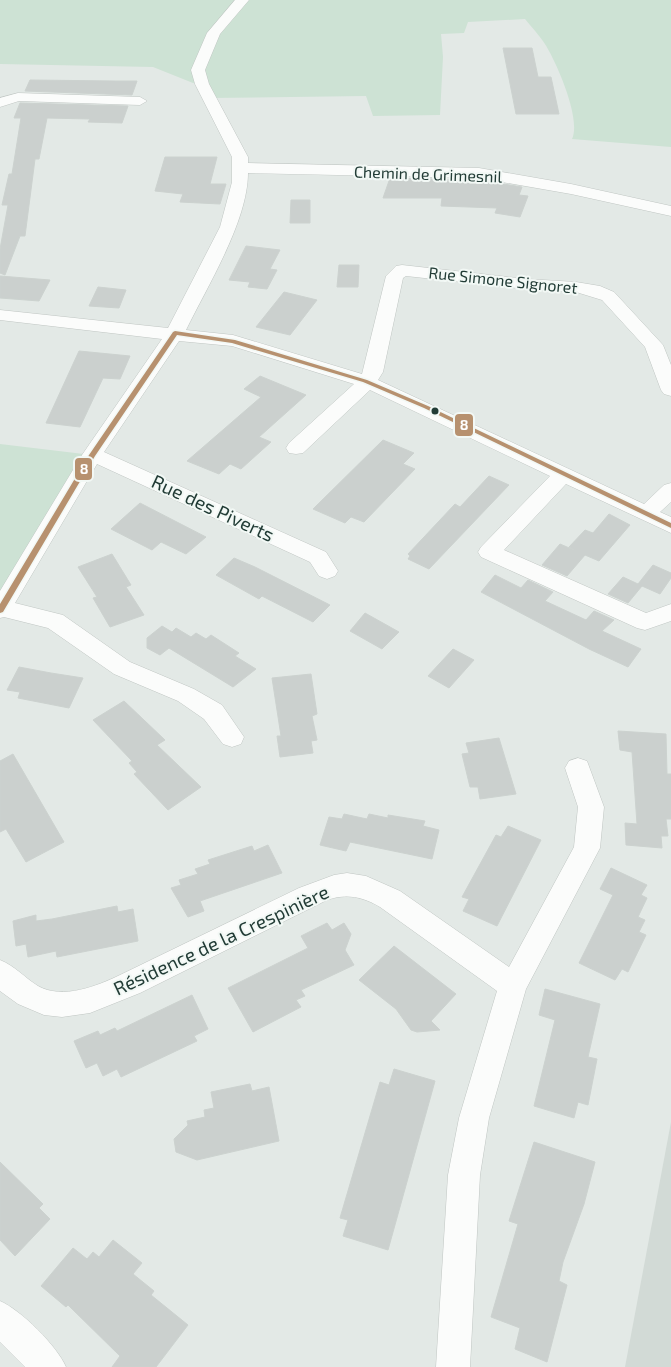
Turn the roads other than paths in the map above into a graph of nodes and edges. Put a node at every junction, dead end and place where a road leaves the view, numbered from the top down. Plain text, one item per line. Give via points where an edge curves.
1 (242, 0) edge
2 (140, 101) dead end
3 (0, 103) edge
4 (241, 168) junction
5 (671, 211) edge
6 (0, 315) edge
7 (175, 333) junction
8 (365, 381) junction
9 (671, 390) edge
10 (296, 448) dead end
11 (92, 455) junction
12 (563, 474) junction
13 (671, 490) edge
14 (646, 514) junction
15 (671, 526) edge
16 (326, 571) dead end
17 (1, 609) edge
18 (671, 612) edge
19 (232, 737) dead end
20 (578, 768) dead end
21 (0, 973) edge
22 (513, 986) junction
23 (0, 1318) edge
24 (49, 1367) edge
25 (454, 1367) edge

1 - 4 street via 214,33 198,70 202,84 236,147
2 - 3 street via 18,97
4 - 5 street, Chemin de Grimesnil via 479,173
4 - 7 street via 228,226
6 - 7 street
7 - 8 street via 233,341
7 - 11 street
8 - 9 street, Rue Simone Signoret via 374,372 395,276 402,270 410,270 602,292 654,345
8 - 10 street
8 - 12 street
11 - 16 street, Rue des Piverts via 318,557
11 - 17 street
12 - 14 street
12 - 18 street via 489,552 645,622
13 - 14 street
14 - 15 street
17 - 19 street via 56,621 122,668 186,695 213,712
20 - 22 street via 591,806 587,848
21 - 22 street, Résidence de la Crespinière via 20,991 35,999 61,1005 92,1000 296,902 339,885 351,885 373,889 390,899
22 - 25 street via 474,1118 464,1175
23 - 24 street

